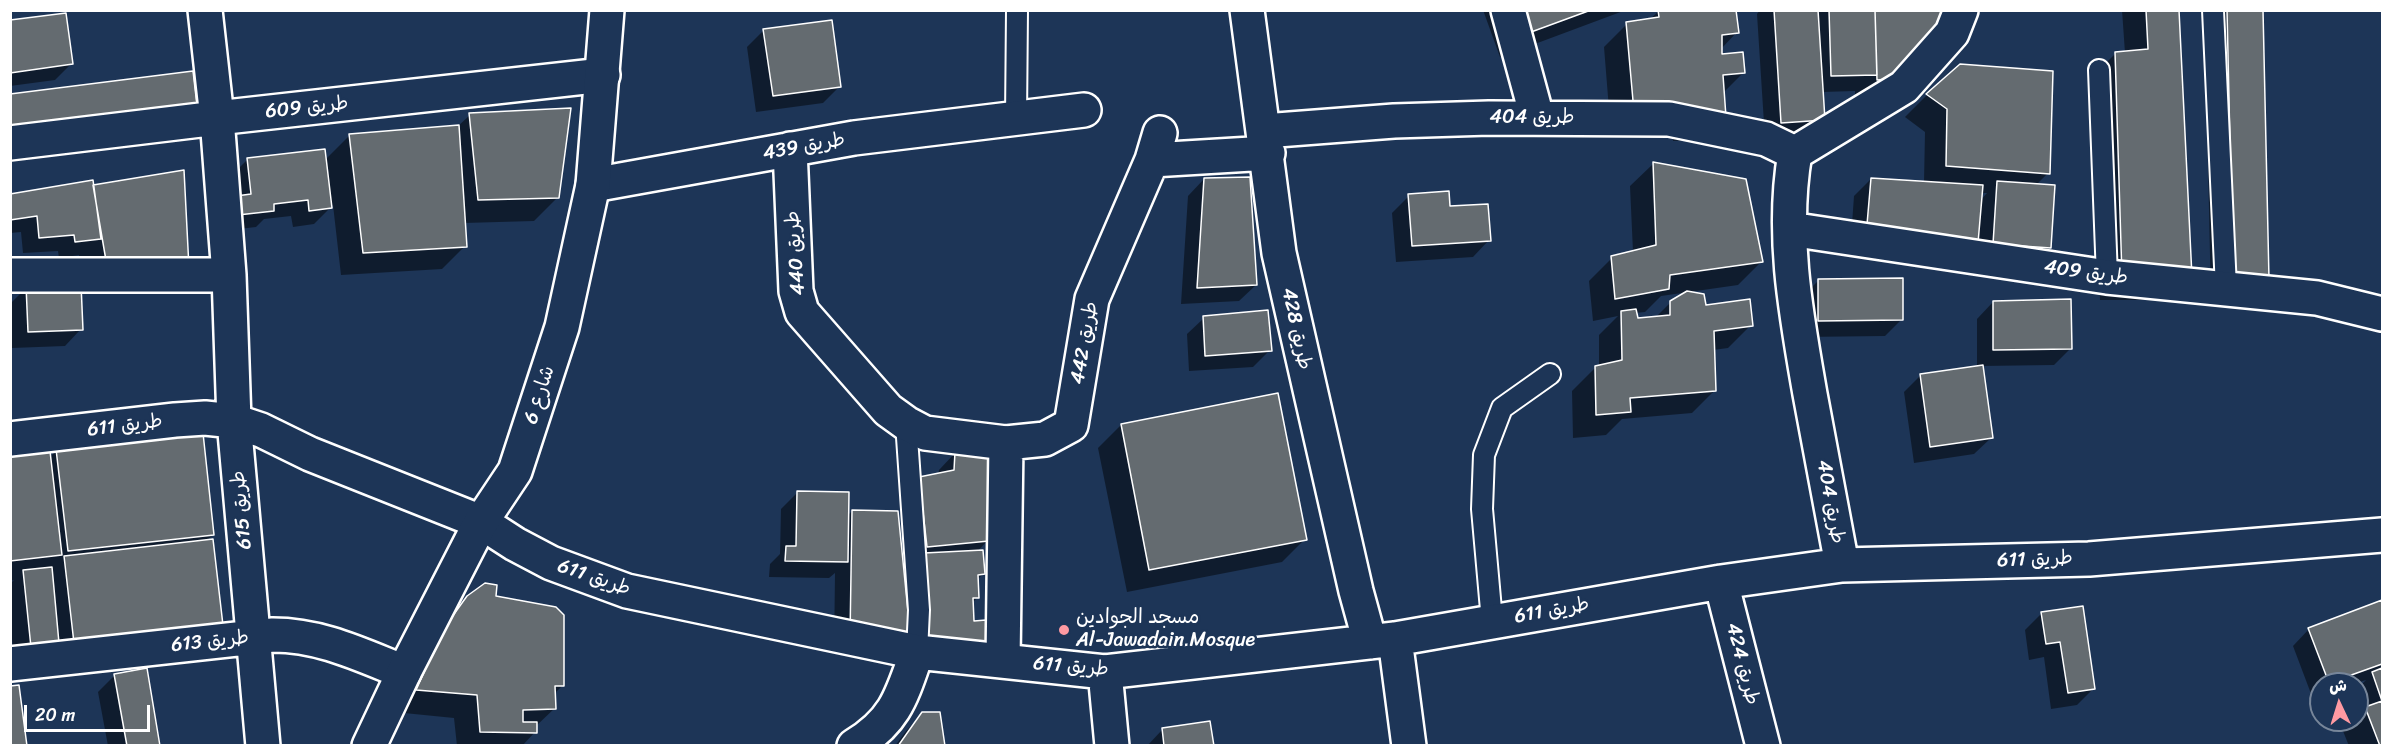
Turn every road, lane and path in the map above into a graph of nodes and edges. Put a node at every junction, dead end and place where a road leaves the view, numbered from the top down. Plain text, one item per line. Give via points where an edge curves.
1 (205, 10) edge
2 (607, 10) edge
3 (1017, 10) edge
4 (1247, 10) edge
5 (1508, 10) edge
6 (1961, 10) edge
7 (2213, 10) edge
8 (2099, 70) dead end
9 (603, 75) junction
10 (1084, 110) dead end
11 (1537, 117) junction
12 (217, 118) junction
13 (1016, 118) junction
14 (1266, 142) junction
15 (10, 143) edge
16 (1156, 146) joint
17 (790, 149) junction
18 (1795, 153) junction
19 (593, 185) junction
20 (1790, 229) junction
21 (10, 275) edge
22 (228, 275) junction
23 (2107, 277) junction
24 (2226, 288) junction
25 (2382, 314) edge
26 (1550, 374) dead end
27 (234, 421) junction
28 (906, 423) junction
29 (10, 439) edge
30 (1006, 443) junction
31 (481, 522) junction
32 (2382, 536) edge
33 (1842, 566) junction
34 (1721, 582) junction
35 (1492, 621) junction
36 (254, 637) junction
37 (1382, 640) junction
38 (917, 652) junction
39 (1004, 661) junction
40 (10, 664) edge
41 (404, 672) junction
42 (1105, 672) junction
43 (263, 746) edge
44 (369, 746) edge
45 (854, 746) edge
46 (1112, 746) edge
47 (1409, 746) edge
48 (1763, 746) edge

1 - 12 street, طريق 615
2 - 9 street, شارع 6
3 - 13 lane
4 - 14 street, طريق 428
5 - 11 street
6 - 18 street via 1952,33 1904,87
7 - 24 lane
8 - 23 lane
9 - 12 street, طريق 609
9 - 19 street, شارع 6
10 - 13 street, طريق 439
11 - 14 street, طريق 404 via 1394,121
11 - 18 street, طريق 404 via 1669,119 1766,139
12 - 15 street, طريق 609
12 - 22 street, طريق 615
13 - 17 street, طريق 439
14 - 16 street, طريق 404
14 - 37 street, طريق 428 via 1279,253 1350,569
16 - 30 street, طريق 442 via 1092,299 1071,425 1045,439
17 - 19 street, طريق 439
17 - 28 street, طريق 440 via 796,291 802,312 888,410
18 - 20 street, طريق 404 via 1789,186
19 - 31 street, شارع 6 via 562,327 515,471
20 - 23 street, طريق 409
20 - 33 street, طريق 404 via 1789,256 1797,322
21 - 22 street
22 - 27 street, طريق 615
23 - 24 street, طريق 409
24 - 25 street, طريق 409 via 2317,297
26 - 35 lane via 1502,408 1484,455 1482,509
27 - 29 street, طريق 611 via 175,420
27 - 31 street, طريق 611
27 - 36 street, طريق 615
28 - 30 street, طريق 442 via 925,433
28 - 38 lane via 919,610
30 - 39 street
31 - 38 street, طريق 611 via 551,563 627,591
31 - 41 street, شارع 6
32 - 33 street, طريق 611 via 2089,559
33 - 34 street, طريق 611
34 - 35 street, طريق 611
34 - 48 street, طريق 424
35 - 37 street, طريق 611
36 - 40 street, طريق 613
36 - 41 street, طريق 613 via 313,638
36 - 43 street, طريق 615
37 - 42 street, طريق 611
37 - 47 street, طريق 428
38 - 39 street, طريق 611
38 - 45 street via 900,701 874,733
39 - 42 street, طريق 611
41 - 44 street, شارع 6
42 - 46 street

